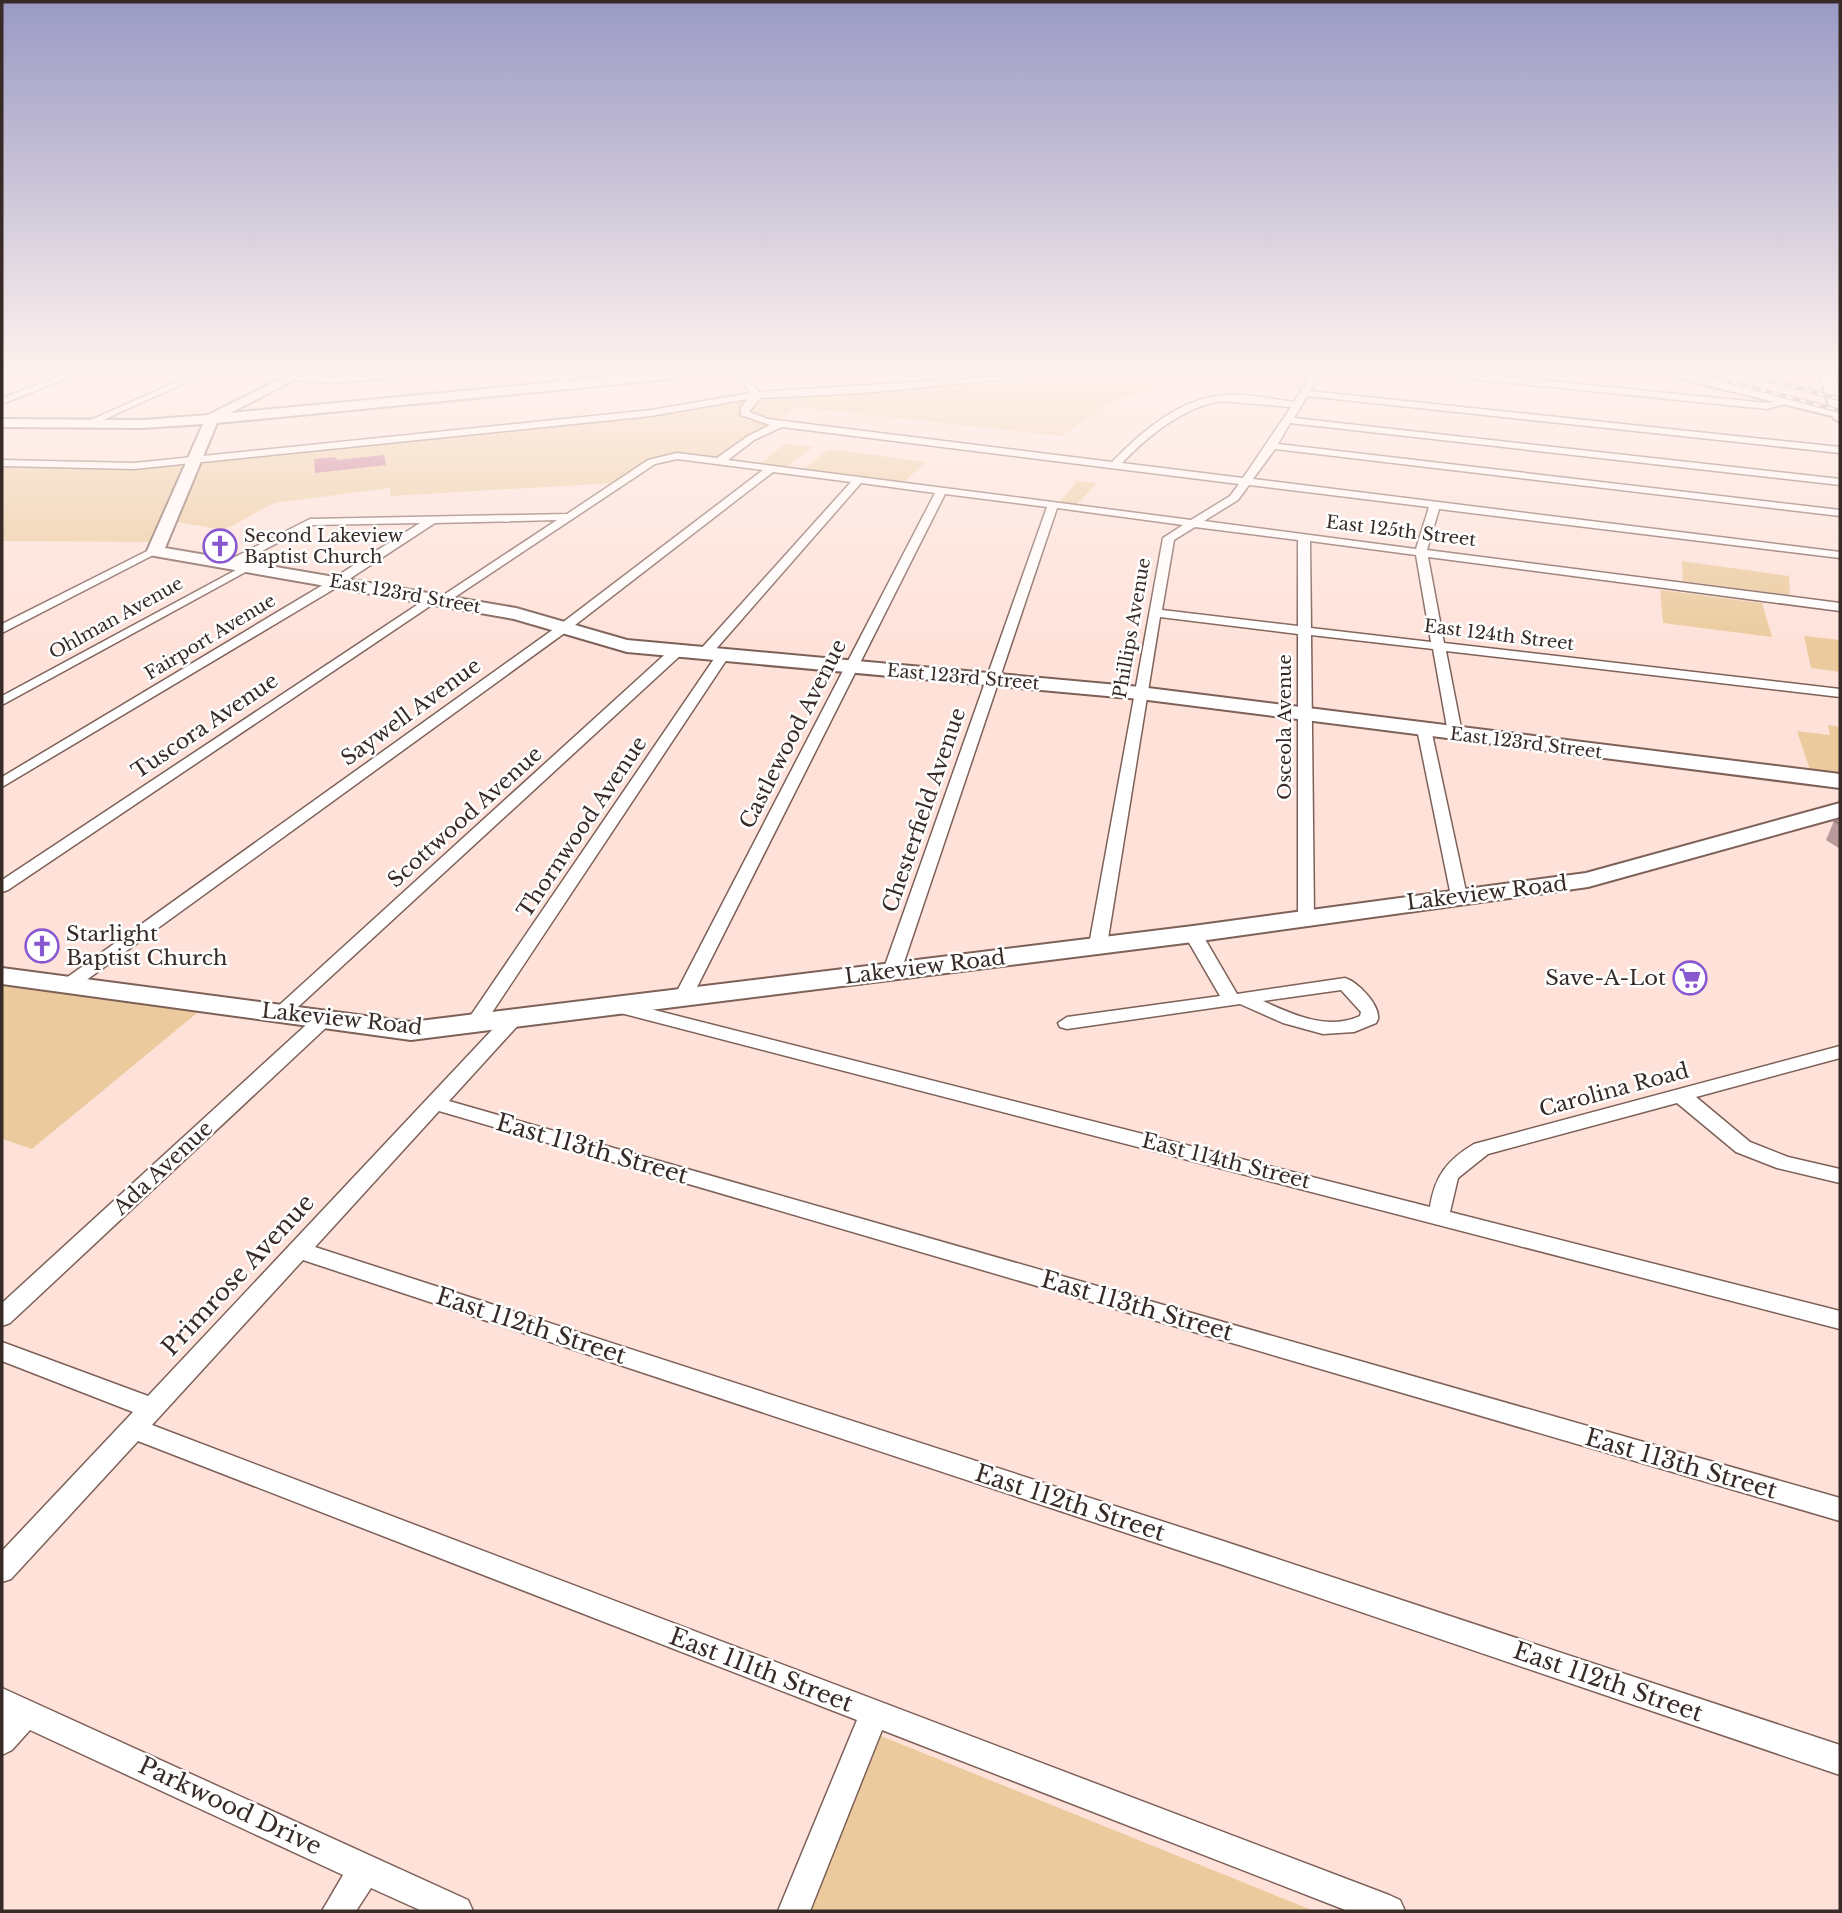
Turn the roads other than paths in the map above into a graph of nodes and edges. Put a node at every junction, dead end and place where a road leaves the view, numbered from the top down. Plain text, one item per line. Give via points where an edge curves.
1 (40, 464) edge
2 (149, 464) edge
3 (193, 464) edge
4 (649, 464) edge
5 (753, 464) edge
6 (1109, 464) edge
7 (1259, 464) edge
8 (1427, 464) edge
9 (1682, 464) edge
10 (1115, 465) joint
11 (774, 467) junction
12 (860, 478) junction
13 (1248, 481) junction
14 (1840, 482) edge
15 (942, 489) junction
16 (1053, 504) junction
17 (1435, 504) junction
18 (1840, 513) edge
19 (570, 517) junction
20 (434, 519) junction
21 (1195, 523) junction
22 (1304, 536) junction
23 (155, 551) junction
24 (1421, 552) junction
25 (1840, 555) edge
26 (238, 565) junction
27 (333, 581) junction
28 (438, 600) junction
29 (1840, 607) edge
30 (1154, 613) junction
31 (2, 629) edge
32 (562, 629) junction
33 (1305, 629) junction
34 (1437, 645) junction
35 (677, 651) junction
36 (713, 655) junction
37 (851, 667) junction
38 (992, 679) junction
39 (1140, 693) junction
40 (1840, 693) edge
41 (2, 701) edge
42 (1303, 714) junction
43 (1424, 729) junction
44 (1455, 733) junction
45 (1777, 774) junction
46 (1840, 781) edge
47 (2, 783) edge
48 (1840, 798) edge
49 (1840, 810) edge
50 (2, 887) edge
51 (1459, 896) junction
52 (1307, 917) junction
53 (1187, 934) junction
54 (1098, 945) junction
55 (892, 971) junction
56 (2, 976) edge
57 (68, 985) junction
58 (682, 999) junction
59 (1232, 1000) junction
60 (611, 1005) junction
61 (281, 1013) junction
62 (514, 1017) junction
63 (324, 1019) junction
64 (476, 1022) junction
65 (1067, 1023) dead end
66 (1840, 1052) edge
67 (1682, 1096) junction
68 (433, 1103) junction
69 (1840, 1176) edge
70 (1439, 1216) junction
71 (298, 1250) junction
72 (2, 1317) edge
73 (1840, 1320) edge
74 (2, 1351) edge
75 (141, 1418) junction
76 (1840, 1510) edge
77 (2, 1570) edge
78 (14, 1708) edge
79 (874, 1713) junction
80 (2, 1740) edge
81 (1840, 1760) edge
82 (365, 1868) junction
83 (338, 1911) edge
84 (457, 1911) edge
85 (794, 1911) edge
86 (1389, 1911) edge

1 - 2 street
3 - 23 street
4 - 19 street, Tuscora Avenue
5 - 11 street, East 125th Street
6 - 10 street
7 - 13 street, Phillips Avenue
8 - 18 street
9 - 14 street
10 - 13 street
11 - 12 street, East 125th Street
11 - 32 street, Saywell Avenue
12 - 15 street, East 125th Street
12 - 36 street, Thornwood Avenue
13 - 17 street
13 - 21 street, Phillips Avenue via 1234,498
15 - 16 street, East 125th Street
15 - 37 street, Castlewood Avenue
16 - 21 street, East 125th Street
16 - 38 street, Chesterfield Avenue
17 - 24 street
17 - 25 street
19 - 20 street, Ohlman Avenue
19 - 28 street, Tuscora Avenue
20 - 26 street, Ohlman Avenue via 307,523
20 - 27 street, Fairport Avenue
21 - 22 street, East 125th Street
21 - 30 street, Phillips Avenue via 1169,538
22 - 24 street, East 125th Street
22 - 33 street, Osceola Avenue
23 - 26 street, East 123rd Street
23 - 31 street
24 - 29 street, East 125th Street
24 - 34 street
26 - 27 street, East 123rd Street
26 - 41 street, Ohlman Avenue
27 - 28 street, East 123rd Street
27 - 47 street, Fairport Avenue
28 - 32 street, East 123rd Street via 516,614
28 - 50 street, Tuscora Avenue
30 - 33 street, East 124th Street
30 - 39 street, Phillips Avenue
32 - 35 street, East 123rd Street via 601,641
32 - 57 street, Saywell Avenue
33 - 34 street, East 124th Street
33 - 42 street, Osceola Avenue
34 - 40 street, East 124th Street
34 - 44 street
35 - 36 street, East 123rd Street
35 - 61 street, Scottwood Avenue
36 - 37 street, East 123rd Street
36 - 64 street, Thornwood Avenue
37 - 38 street, East 123rd Street
37 - 58 street, Castlewood Avenue
38 - 39 street, East 123rd Street
38 - 55 street, Chesterfield Avenue
39 - 42 street, East 123rd Street
39 - 54 street, Phillips Avenue
42 - 43 street, East 123rd Street
42 - 52 street, Osceola Avenue
43 - 44 street, East 123rd Street
43 - 51 street
44 - 45 street, East 123rd Street
45 - 46 street
45 - 48 street via 1812,783
49 - 51 street, Lakeview Road via 1588,880
51 - 52 street, Lakeview Road
52 - 53 street, Lakeview Road
53 - 54 street, Lakeview Road
53 - 59 street
54 - 55 street, Lakeview Road
55 - 58 street, Lakeview Road
56 - 57 street, Lakeview Road
57 - 61 street, Lakeview Road
58 - 60 street, Lakeview Road
59 - 59 street via 1345,984 1370,1011 1369,1019 1356,1028 1337,1029 1284,1018
59 - 65 street
60 - 62 street, Lakeview Road
60 - 70 street, East 114th Street
61 - 63 street, Lakeview Road
62 - 64 street, Lakeview Road
62 - 68 street, Primrose Avenue
63 - 64 street, Lakeview Road via 411,1031
63 - 72 street, Ada Avenue
66 - 67 street, Carolina Road
67 - 69 street via 1743,1147 1784,1163
67 - 70 street, Carolina Road via 1481,1149 1456,1164 1444,1180
68 - 71 street, Primrose Avenue
68 - 76 street, East 113th Street
70 - 73 street, East 114th Street
71 - 75 street, Primrose Avenue
71 - 81 street, East 112th Street
74 - 75 street, East 111th Street
75 - 77 street, Primrose Avenue
75 - 79 street, East 111th Street
78 - 80 street
78 - 82 street, Parkwood Drive
79 - 85 street
79 - 86 street, East 111th Street
82 - 83 street
82 - 84 street, Parkwood Drive

